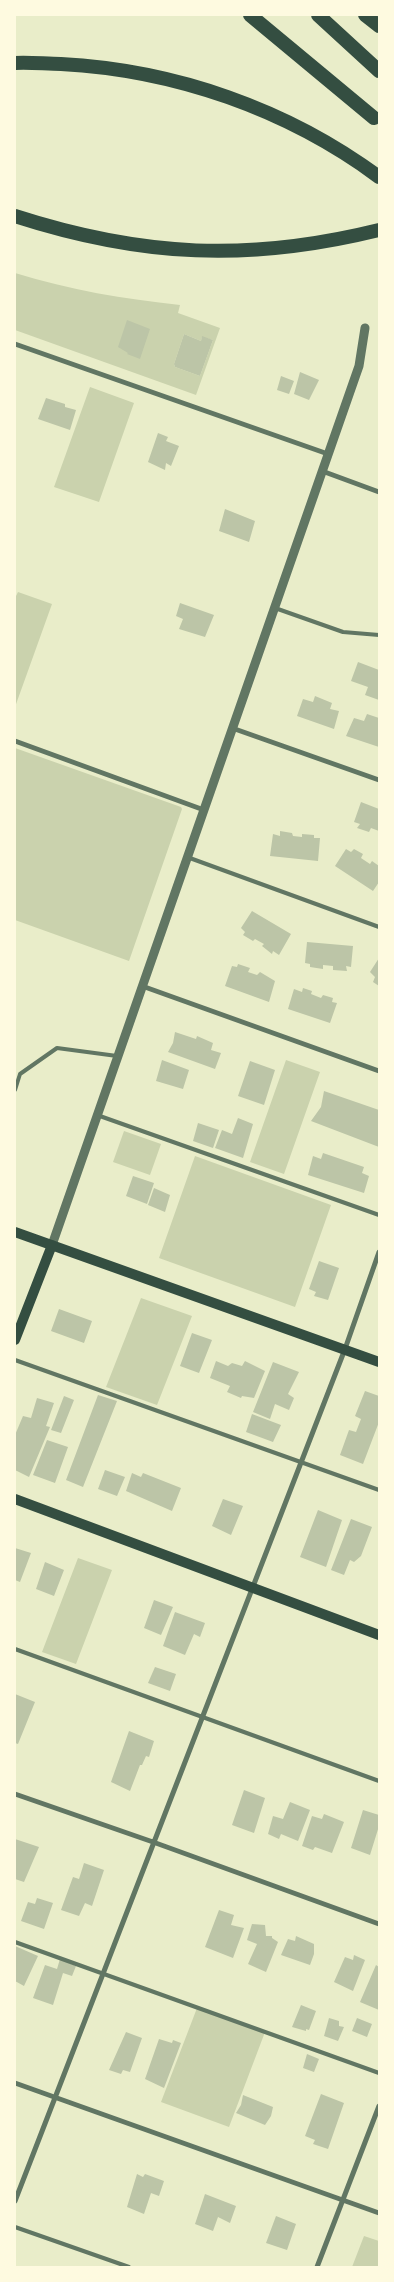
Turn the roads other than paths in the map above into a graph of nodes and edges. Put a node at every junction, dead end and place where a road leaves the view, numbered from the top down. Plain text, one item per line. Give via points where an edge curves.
1 (250, 15) edge
2 (262, 15) edge
3 (318, 15) edge
4 (365, 15) edge
5 (379, 26) edge
6 (15, 62) edge
7 (379, 71) edge
8 (377, 121) edge
9 (379, 177) edge
10 (15, 216) edge
11 (379, 230) edge
12 (365, 328) dead end
13 (15, 344) edge
14 (328, 454) junction
15 (322, 471) junction
16 (379, 492) edge
17 (275, 608) junction
18 (379, 635) edge
19 (232, 728) junction
20 (15, 741) edge
21 (379, 780) edge
22 (204, 810) junction
23 (187, 857) junction
24 (379, 927) edge
25 (142, 986) junction
26 (118, 1056) junction
27 (379, 1071) edge
28 (15, 1090) edge
29 (97, 1115) junction
30 (379, 1215) edge
31 (15, 1232) edge
32 (52, 1244) junction
33 (379, 1252) edge
34 (15, 1340) edge
35 (345, 1349) junction
36 (15, 1360) edge
37 (379, 1362) edge
38 (301, 1462) junction
39 (379, 1490) edge
40 (15, 1499) edge
41 (251, 1589) junction
42 (379, 1635) edge
43 (15, 1649) edge
44 (202, 1716) junction
45 (379, 1781) edge
46 (15, 1794) edge
47 (153, 1842) junction
48 (379, 1924) edge
49 (15, 1942) edge
50 (103, 1973) junction
51 (379, 2072) edge
52 (15, 2083) edge
53 (55, 2098) junction
54 (379, 2106) edge
55 (15, 2201) edge
56 (343, 2201) junction
57 (379, 2213) edge
58 (15, 2226) edge
59 (129, 2267) edge
60 (318, 2267) edge

1 - 8 highway
2 - 8 highway
3 - 7 highway
4 - 5 highway
6 - 9 highway via 126,70 218,94 304,130
10 - 11 highway via 92,238 191,251 285,248
12 - 14 street via 359,366
13 - 14 street
14 - 15 street
15 - 16 street
15 - 17 street
17 - 18 lane via 342,632
17 - 19 street
19 - 21 street
19 - 22 street
20 - 22 street
22 - 23 street
23 - 24 lane
23 - 25 street
25 - 26 street
25 - 27 street
26 - 28 lane via 57,1048 20,1074
26 - 29 street
29 - 30 lane
29 - 32 street
31 - 32 main road
32 - 34 main road
32 - 35 main road
33 - 35 street
35 - 37 main road
35 - 38 street
36 - 38 lane
38 - 39 lane
38 - 41 street
40 - 41 main road
41 - 42 main road
41 - 44 street
43 - 44 lane
44 - 45 lane
44 - 47 street
46 - 47 street
47 - 48 street
47 - 50 street
49 - 50 lane
50 - 51 lane
50 - 53 street
52 - 53 street
53 - 55 street
53 - 56 street
54 - 56 street
56 - 57 street
56 - 60 street
58 - 59 lane

